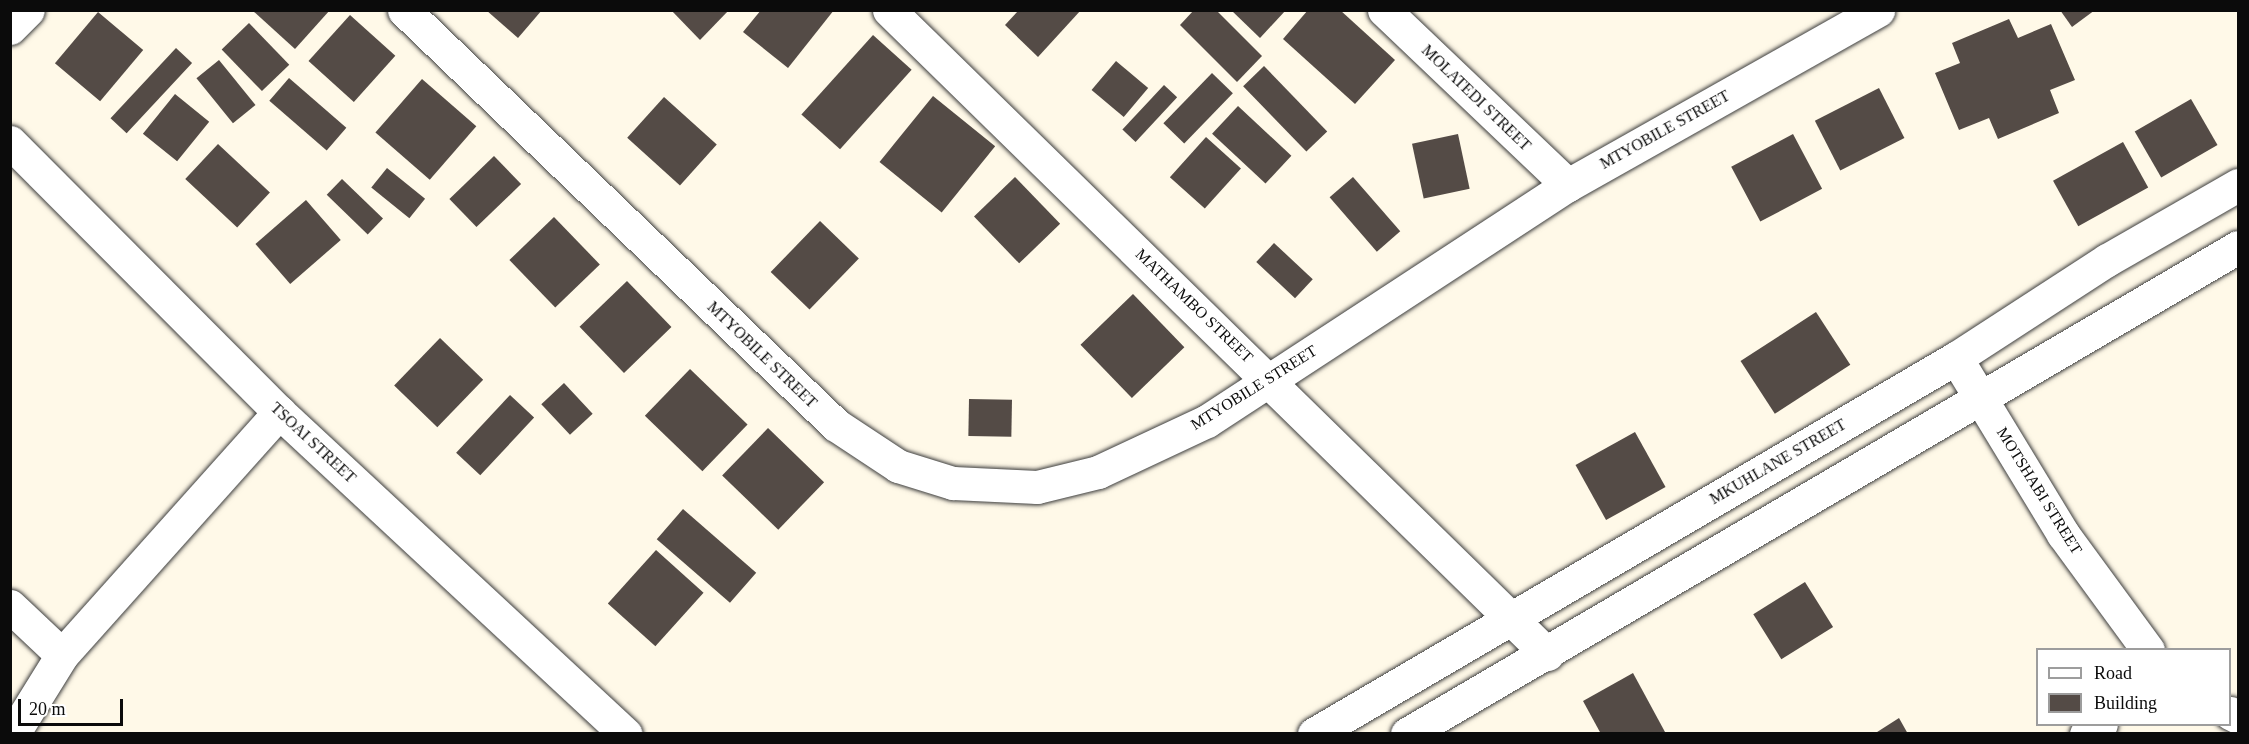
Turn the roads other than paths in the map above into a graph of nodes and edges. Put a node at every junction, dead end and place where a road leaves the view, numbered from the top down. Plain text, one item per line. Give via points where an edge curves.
1 (28, 10) edge
2 (404, 10) edge
3 (889, 10) edge
4 (1384, 10) edge
5 (1878, 10) edge
6 (10, 28) edge
7 (10, 142) edge
8 (1568, 185) junction
9 (2238, 185) edge
10 (2238, 247) edge
11 (1956, 358) junction
12 (1270, 380) junction
13 (1981, 399) junction
14 (279, 412) junction
15 (10, 606) edge
16 (1508, 618) junction
17 (2147, 648) edge
18 (1547, 654) junction
19 (62, 655) junction
20 (13, 734) edge
21 (625, 734) edge
22 (1314, 734) edge
23 (1407, 734) edge

1 - 6 street
2 - 12 street, MTYOBILE STREET via 836,425 898,466 953,483 1037,487 1098,472 1207,421
3 - 12 street, MATHAMBO STREET
4 - 8 street, MOLATEDI STREET
5 - 8 street, MTYOBILE STREET
7 - 14 street, TSOAI STREET
8 - 12 street, MTYOBILE STREET
9 - 11 street, MKUHLANE STREET via 2107,260
10 - 13 street
11 - 13 street, MOTSHABI STREET
11 - 16 street, MKUHLANE STREET
12 - 16 street, MATHAMBO STREET
13 - 17 street, MOTSHABI STREET via 2063,534
13 - 18 street
14 - 19 street
14 - 21 street, TSOAI STREET
15 - 19 street
16 - 18 street, MATHAMBO STREET
16 - 22 street, MKUHLANE STREET
18 - 23 street
19 - 20 street

